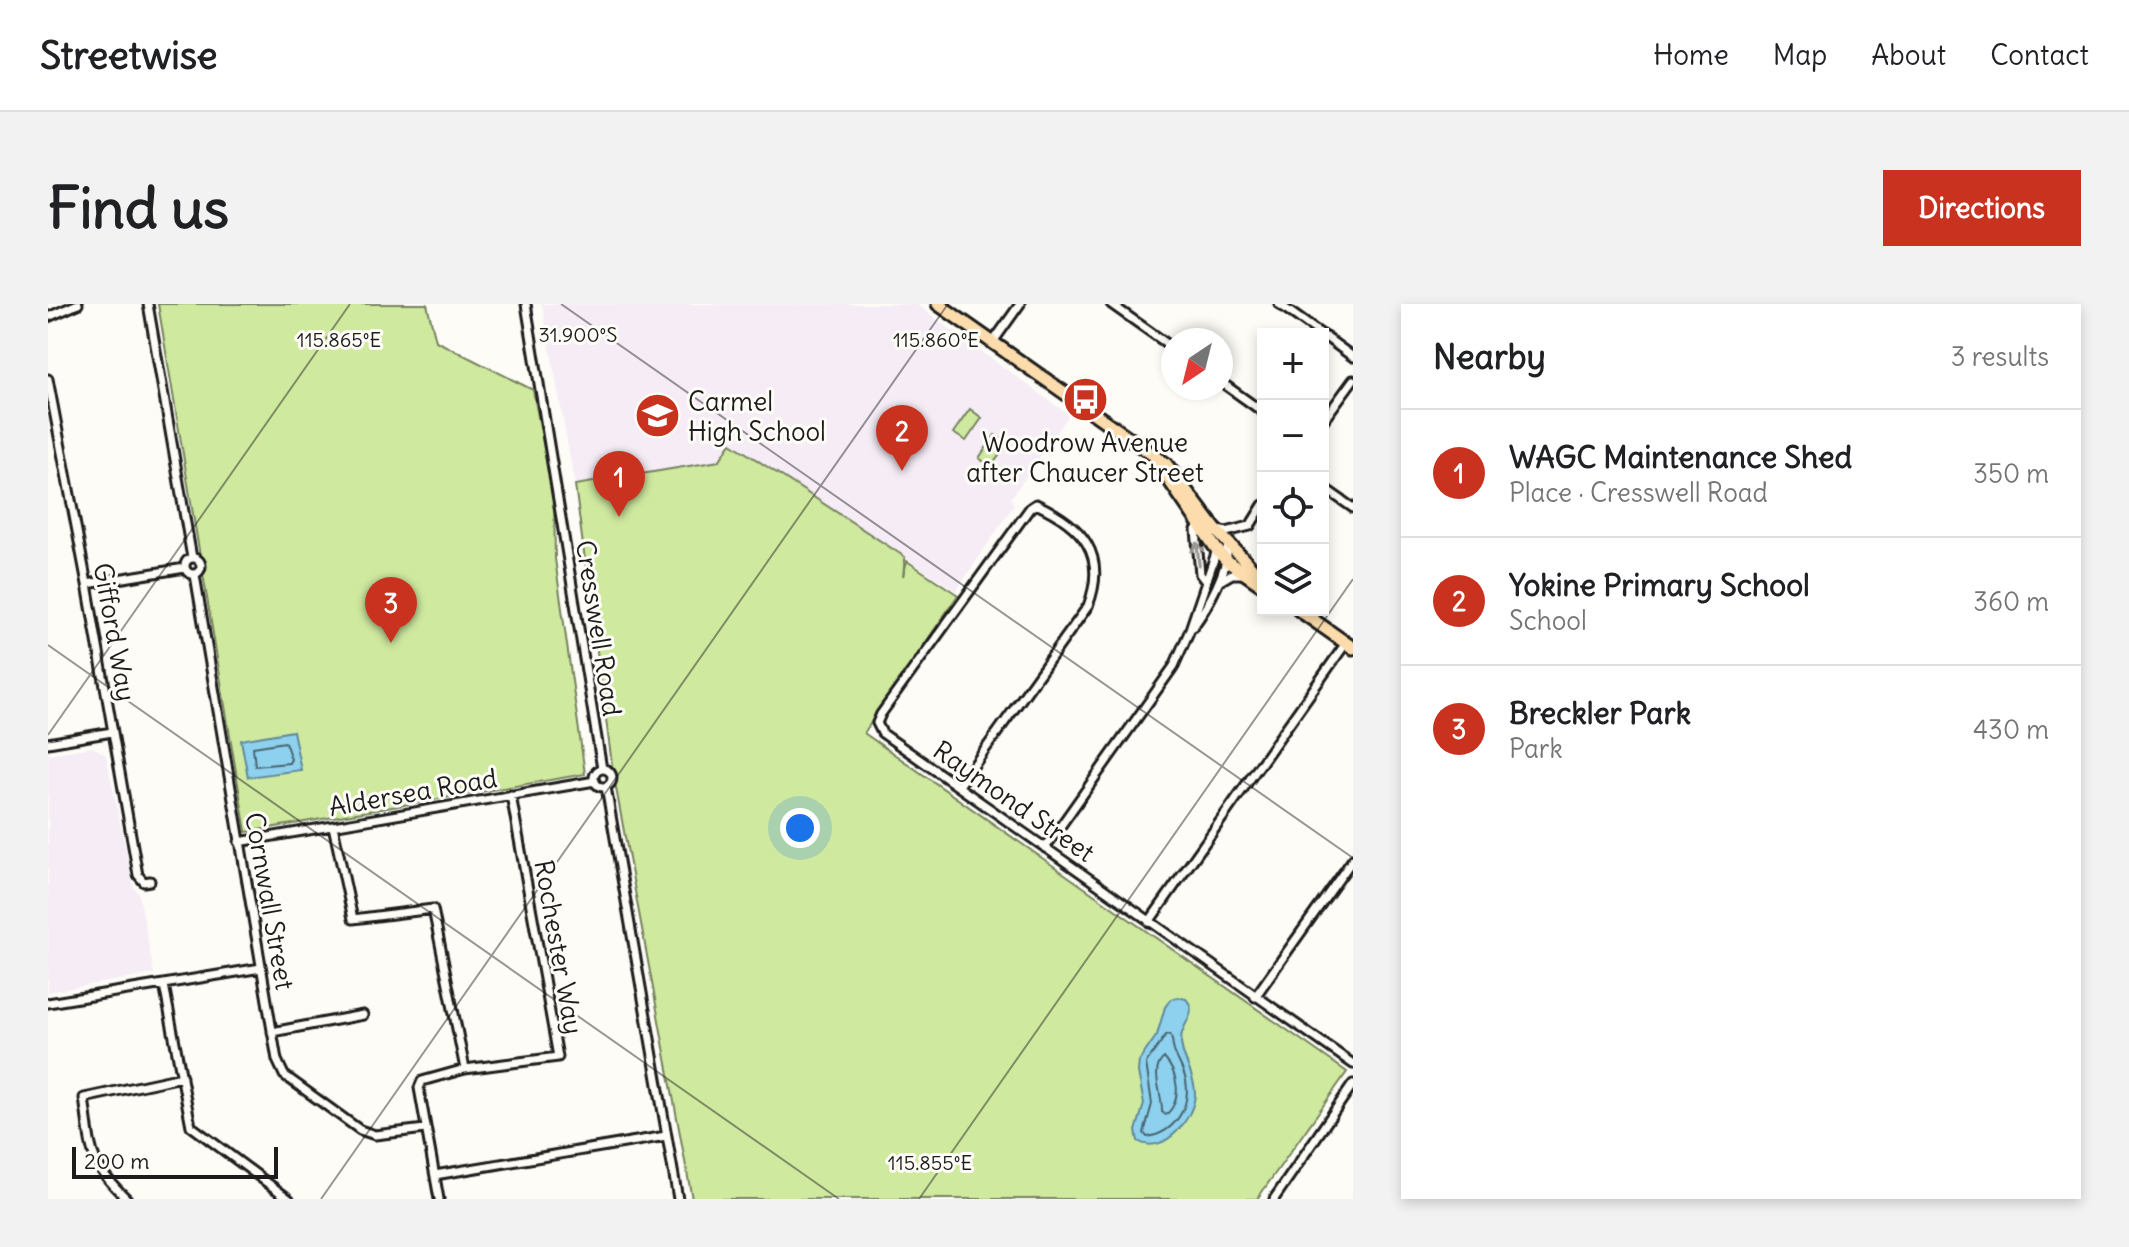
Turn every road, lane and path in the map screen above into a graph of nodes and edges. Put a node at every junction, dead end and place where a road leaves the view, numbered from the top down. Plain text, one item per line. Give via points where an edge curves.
1 (78, 304) edge
2 (148, 304) edge
3 (526, 304) edge
4 (938, 304) edge
5 (1020, 304) edge
6 (1111, 304) edge
7 (1279, 304) edge
8 (48, 317) edge
9 (1312, 328) edge
10 (1161, 339) edge
11 (1329, 340) edge
12 (993, 342) junction
13 (1353, 357) edge
14 (48, 379) edge
15 (1352, 383) edge
16 (1233, 391) edge
17 (1257, 408) edge
18 (1329, 413) edge
19 (1154, 457) junction
20 (1329, 491) edge
21 (1353, 508) edge
22 (1257, 515) edge
23 (1199, 526) junction
24 (1216, 530) junction
25 (1222, 546) junction
26 (192, 558) junction
27 (1227, 561) junction
28 (185, 568) junction
29 (1244, 574) junction
30 (195, 575) junction
31 (1257, 578) edge
32 (1257, 580) edge
33 (1206, 582) junction
34 (87, 584) junction
35 (1217, 584) junction
36 (1307, 616) edge
37 (1189, 632) junction
38 (1349, 646) edge
39 (112, 732) junction
40 (48, 743) edge
41 (602, 769) junction
42 (595, 781) junction
43 (959, 786) junction
44 (606, 787) junction
45 (511, 795) junction
46 (333, 826) junction
47 (239, 842) junction
48 (1045, 848) junction
49 (1353, 859) edge
50 (150, 881) dead end
51 (1149, 922) junction
52 (261, 968) junction
53 (164, 985) junction
54 (1255, 997) junction
55 (48, 1003) edge
56 (363, 1015) dead end
57 (272, 1032) junction
58 (1353, 1064) edge
59 (465, 1069) junction
60 (182, 1077) junction
61 (1353, 1084) edge
62 (425, 1129) junction
63 (666, 1136) junction
64 (435, 1175) junction
65 (127, 1199) edge
66 (289, 1199) edge
67 (439, 1199) edge
68 (678, 1199) edge
69 (1274, 1199) edge

1 - 8 street
2 - 26 street
3 - 41 street, Cresswell Road
4 - 12 main road
5 - 12 street
6 - 10 street
7 - 9 street
11 - 13 street
12 - 19 main road
14 - 34 street, Gifford Way
15 - 18 street
16 - 17 street
19 - 23 main road
19 - 24 main road via 1173,472
20 - 21 street
22 - 24 street via 1250,526
23 - 25 main road
33 -> 23 street via 1200,574
24 - 25 main road
25 - 27 main road
25 - 31 main road
25 - 33 street
26 - 28 street
26 - 30 street via 202,565
27 - 29 main road
27 - 35 street
28 - 30 street
28 - 34 street
29 - 32 main road
29 - 35 street via 1232,574
30 - 47 street, Cornwall Street
33 - 37 street
34 - 39 street, Gifford Way
35 - 37 street
36 - 38 main road
37 - 48 street via 1174,666
38 - 51 street
39 - 40 street
39 - 50 street, Gifford Way via 138,875
41 - 42 street
41 - 44 street, Cresswell Road via 612,776
42 - 44 street
42 - 45 street, Aldersea Road
43 - 43 street, Raymond Street via 1088,606 1095,587 1091,546 1073,526 1036,504 877,723 882,733
43 - 48 street, Raymond Street
44 - 63 street, Cresswell Road
45 - 46 street, Aldersea Road
45 - 59 street, Rochester Way via 558,1057
46 - 47 street, Aldersea Road
46 - 59 street via 353,919 433,909
47 - 52 street, Cornwall Street
48 - 51 street, Raymond Street
49 - 54 street
51 - 54 street, Raymond Street
52 - 53 street
52 - 57 street, Cornwall Street
53 - 55 street
53 - 60 street
54 - 58 street, Raymond Street
56 - 57 street
57 - 62 street, Cornwall Street via 284,1075 360,1130 375,1135
59 - 62 street, Rochester Way via 422,1081
60 - 65 street via 84,1098 93,1158
60 - 66 street via 191,1126
61 - 69 street
62 - 64 street
63 - 64 street
63 - 68 street, Cresswell Road
64 - 67 street

